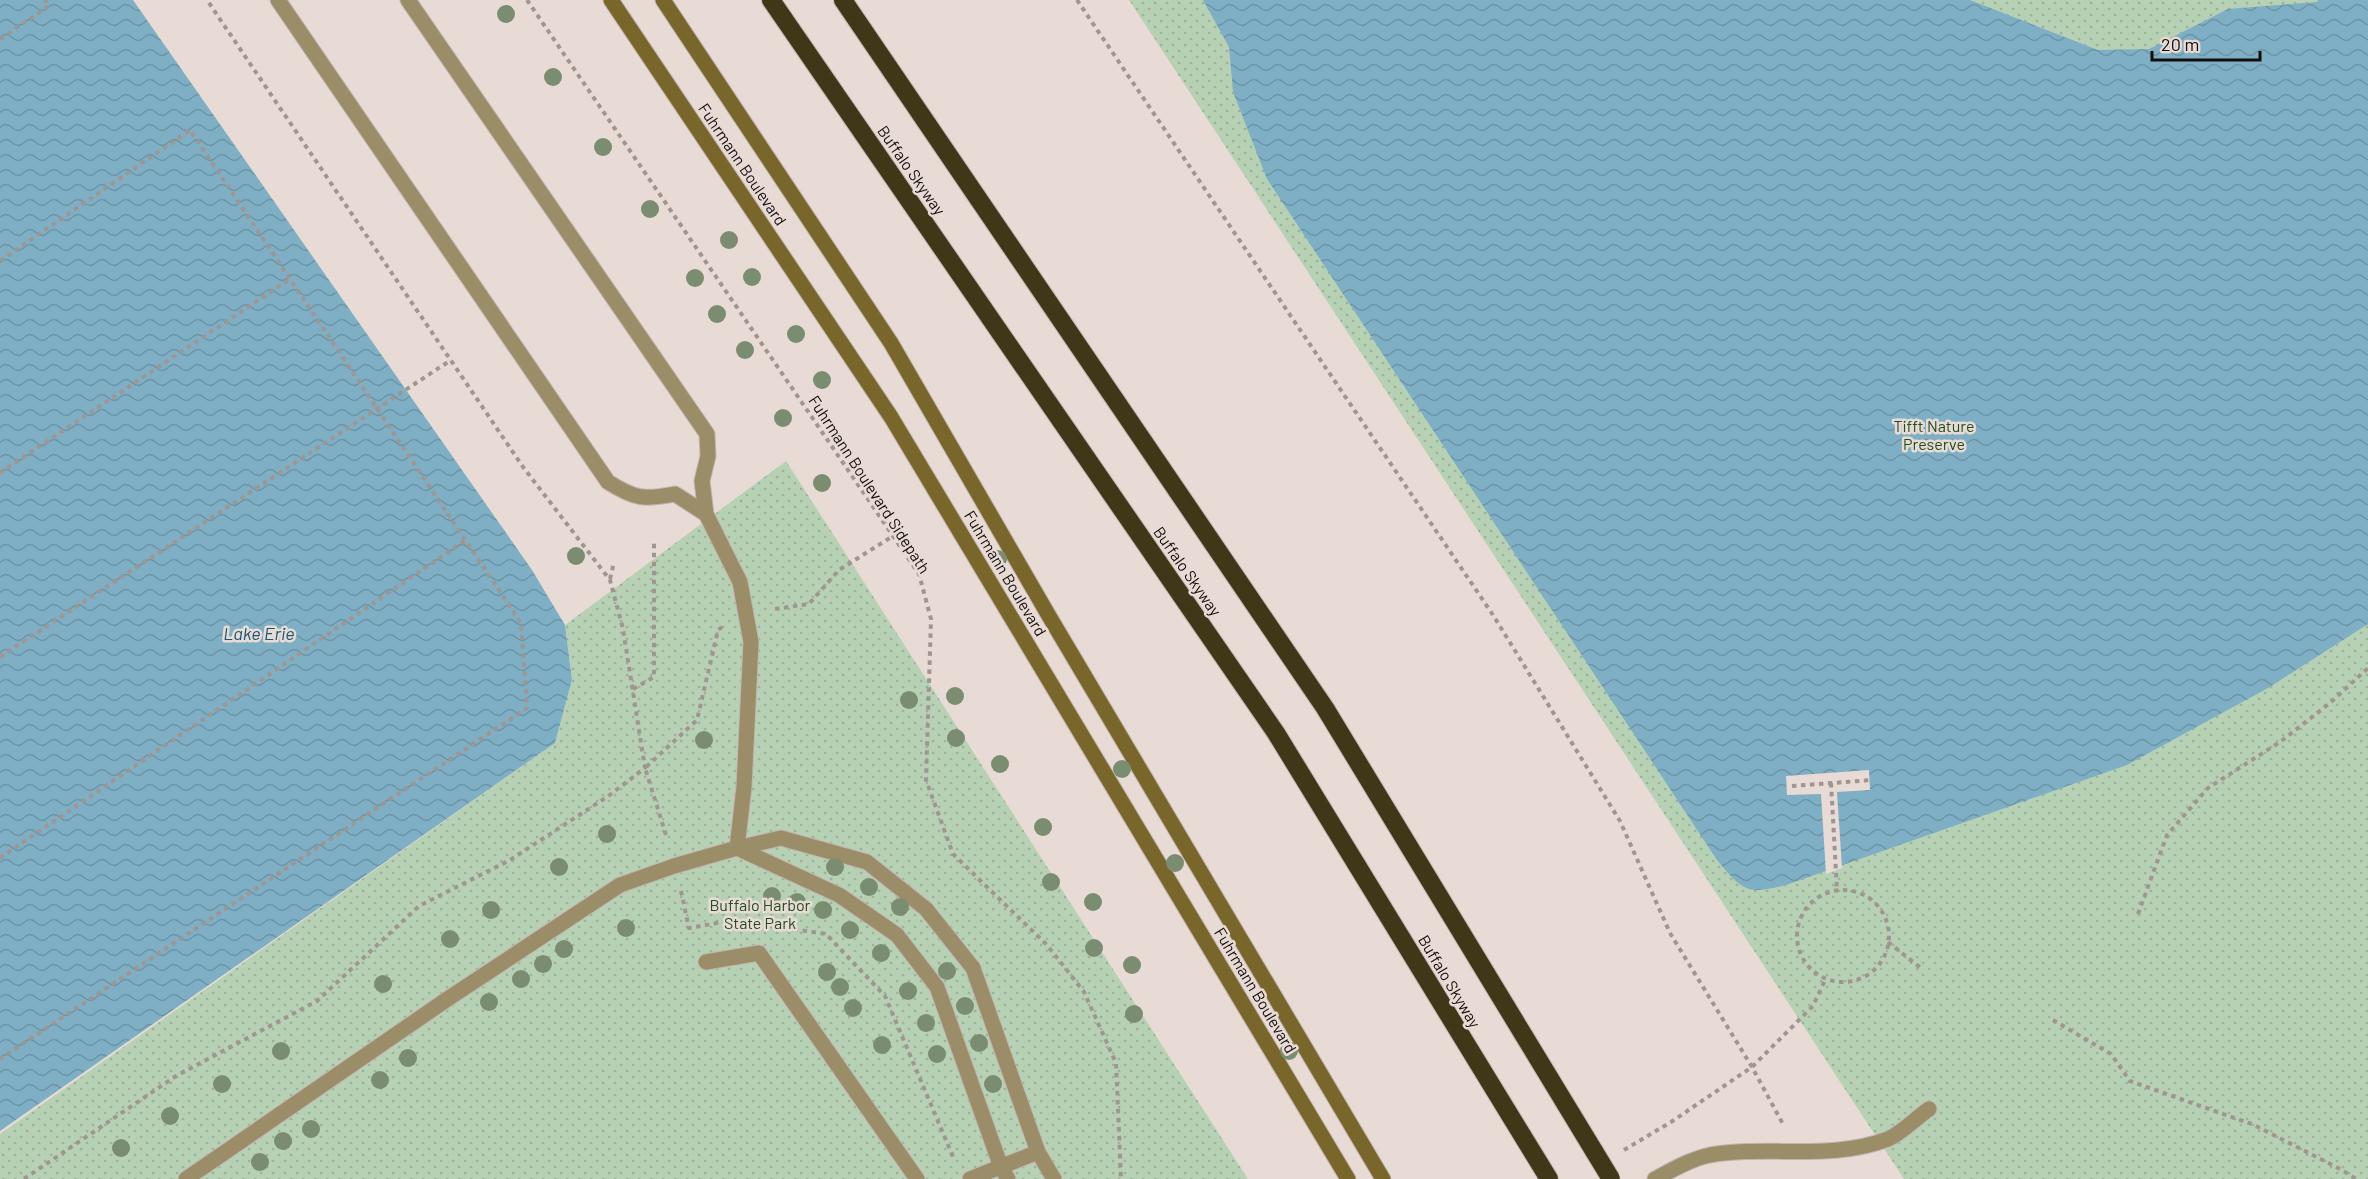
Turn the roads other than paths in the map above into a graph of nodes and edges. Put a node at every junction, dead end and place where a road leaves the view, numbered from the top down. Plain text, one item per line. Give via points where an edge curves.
1 (278, 0) edge
2 (408, 0) edge
3 (610, 0) edge
4 (663, 0) edge
5 (771, 0) edge
6 (843, 0) edge
7 (706, 514) junction
8 (737, 848) junction
9 (705, 962) dead end
10 (1929, 1109) dead end
11 (1038, 1152) junction
12 (1005, 1173) edge
13 (1548, 1178) edge
14 (186, 1179) edge
15 (916, 1179) edge
16 (970, 1179) edge
17 (1054, 1179) edge
18 (1348, 1179) edge
19 (1383, 1179) edge
20 (1611, 1179) edge
21 (1655, 1179) edge

1 - 7 lane via 608,482 629,495 655,498 675,494
2 - 7 lane via 708,434 702,481
3 - 18 street, Fuhrmann Boulevard via 891,417
4 - 19 street, Fuhrmann Boulevard via 891,343
5 - 13 highway, Buffalo Skyway via 1276,733
6 - 20 highway, Buffalo Skyway, bridge via 1325,708
7 - 8 lane via 740,582 751,642
8 - 11 lane via 782,838 867,862 926,909 973,968
8 - 12 lane via 839,895 897,935 937,987
8 - 14 lane via 620,885
9 - 15 lane via 759,953
10 - 21 lane via 1890,1138 1848,1149 1749,1150 1707,1156
11 - 12 lane
11 - 17 lane
12 - 16 lane

